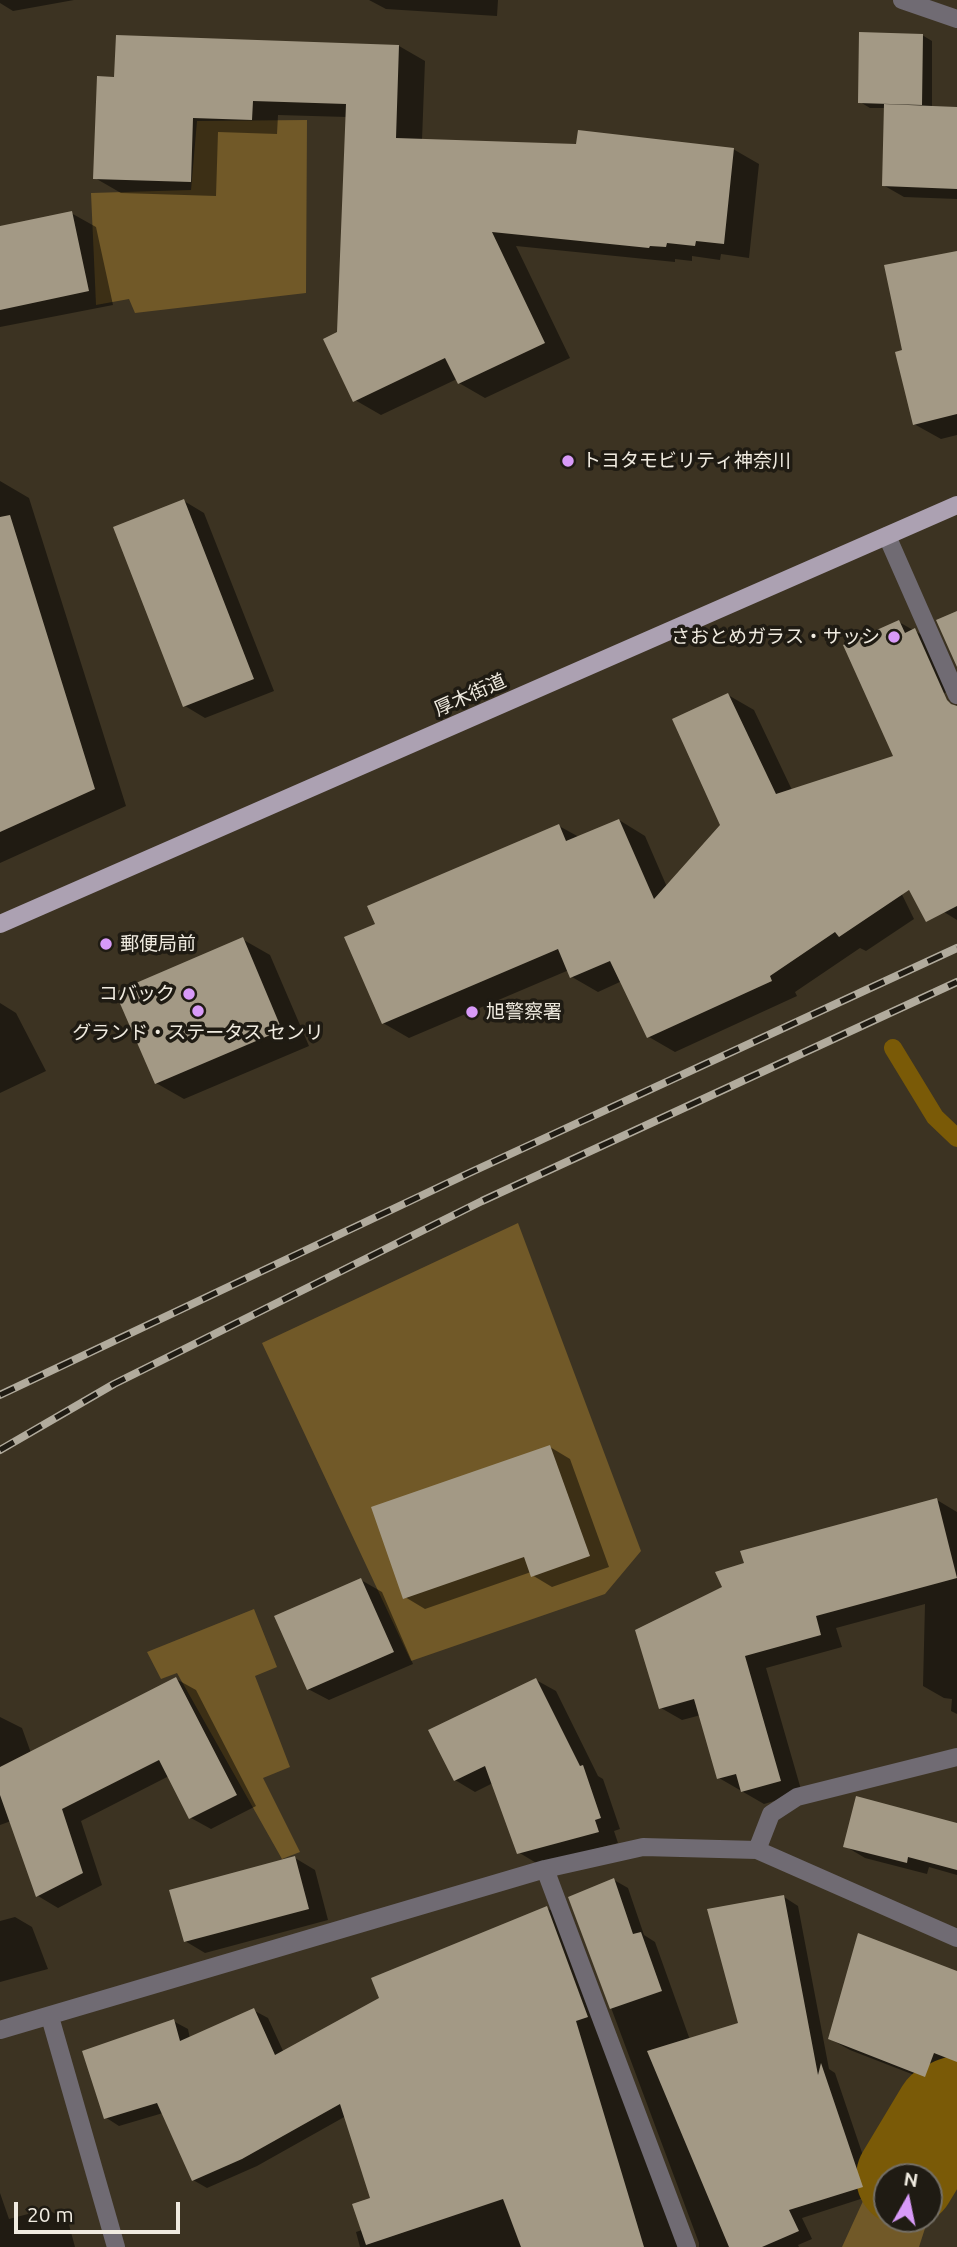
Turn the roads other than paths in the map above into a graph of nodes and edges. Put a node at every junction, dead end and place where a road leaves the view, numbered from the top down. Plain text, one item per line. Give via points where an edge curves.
1 (902, 0) edge
2 (957, 19) edge
3 (957, 505) edge
4 (887, 536) junction
5 (957, 695) edge
6 (0, 924) edge
7 (957, 1757) edge
8 (757, 1850) junction
9 (545, 1869) junction
10 (957, 1938) edge
11 (50, 2017) junction
12 (0, 2030) edge
13 (116, 2247) edge
14 (687, 2247) edge

1 - 2 street
3 - 4 main road, 厚木街道
4 - 5 street
4 - 6 main road, 厚木街道
7 - 8 street via 797,1797 771,1814
8 - 9 street via 643,1847
8 - 10 street
9 - 11 street
9 - 14 street
11 - 12 street
11 - 13 street

